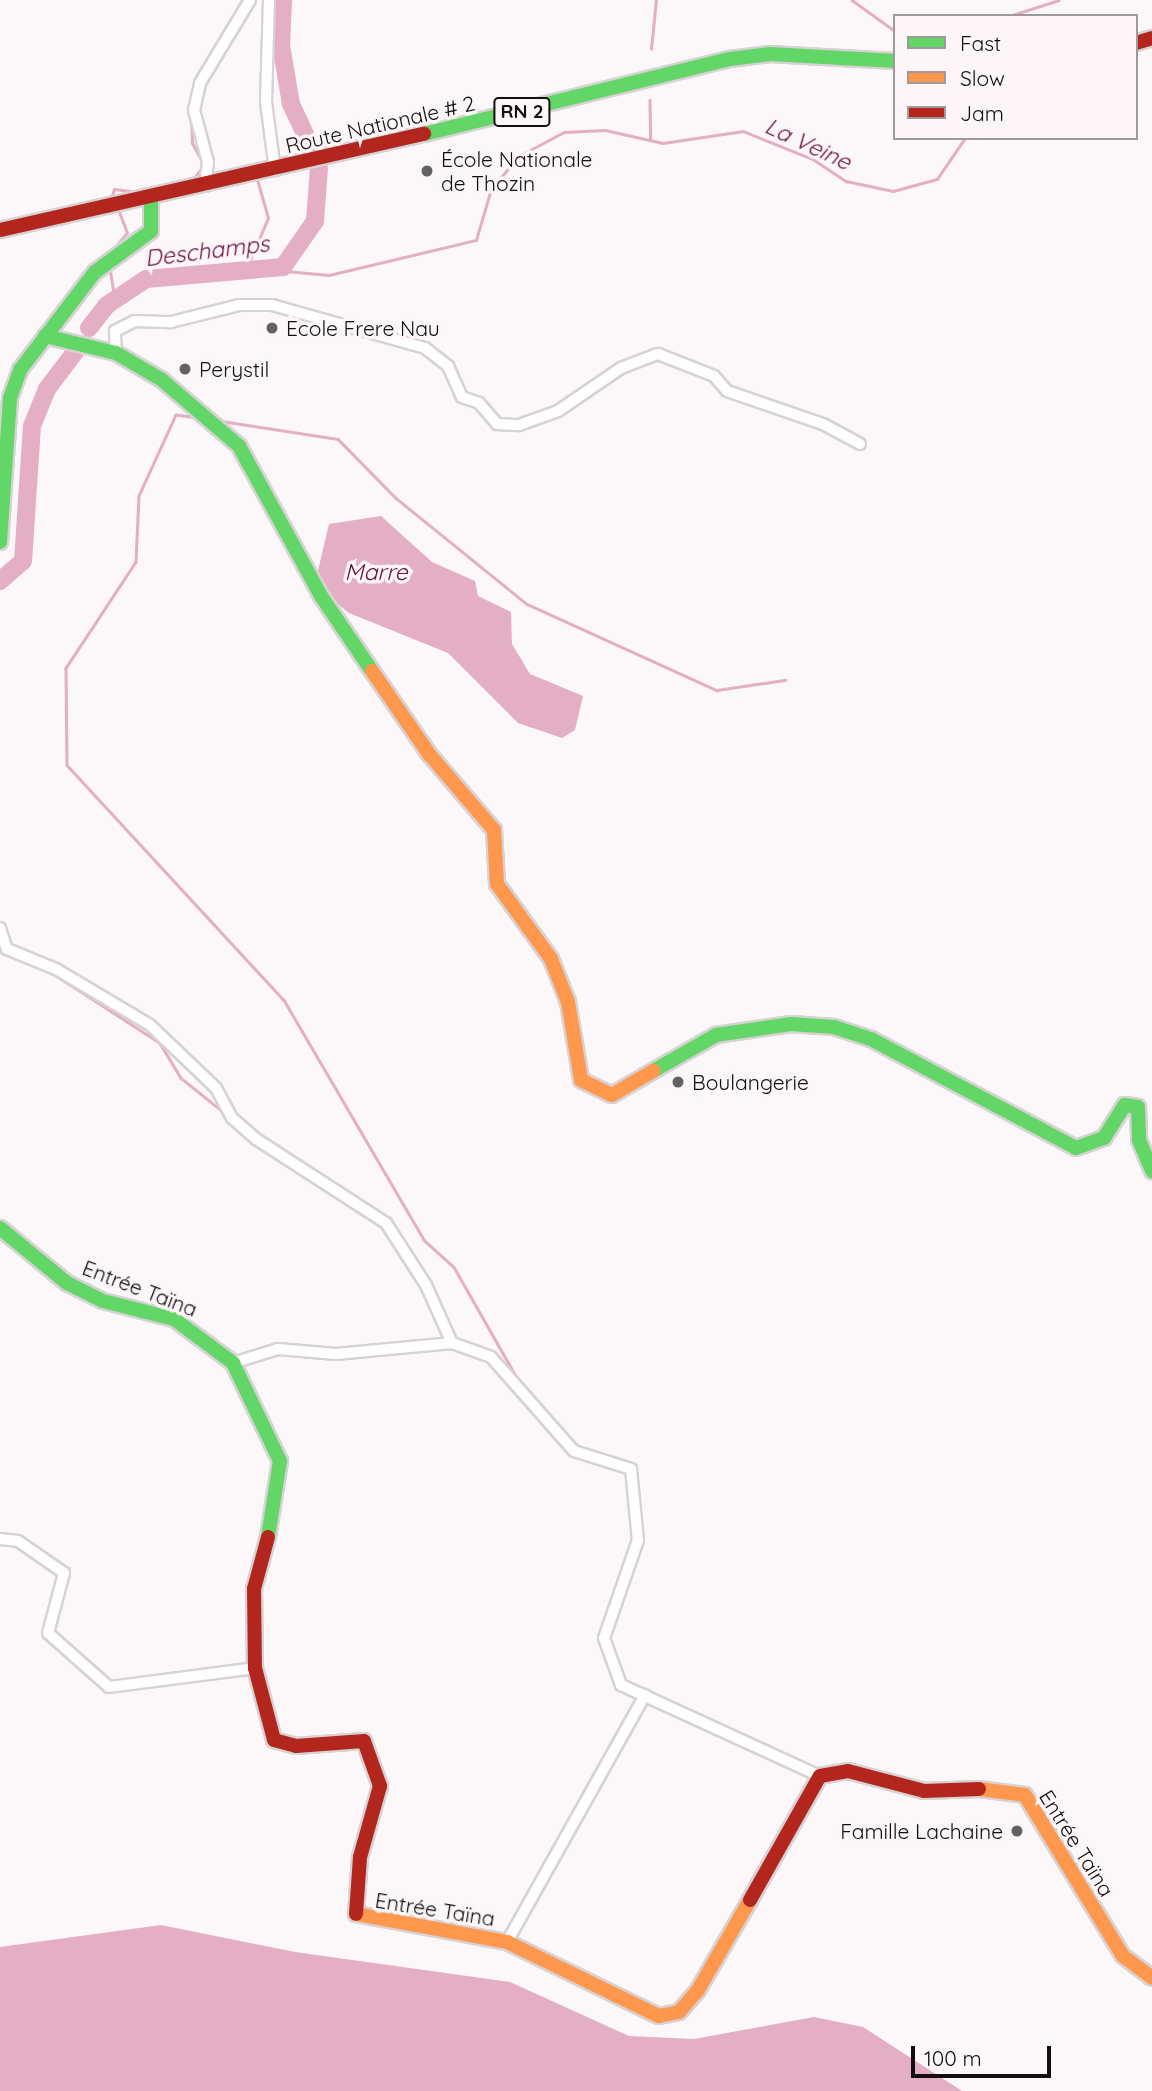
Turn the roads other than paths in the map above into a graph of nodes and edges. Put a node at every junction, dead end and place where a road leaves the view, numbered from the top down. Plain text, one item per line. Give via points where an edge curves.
1 (250, 0) edge
2 (269, 0) edge
3 (893, 61) edge
4 (275, 170) junction
5 (205, 186) junction
6 (151, 197) junction
7 (0, 230) edge
8 (45, 336) junction
9 (116, 353) junction
10 (860, 444) dead end
11 (0, 542) edge
12 (0, 928) edge
13 (1152, 1171) edge
14 (0, 1227) edge
15 (452, 1343) junction
16 (233, 1363) junction
17 (0, 1539) edge
18 (255, 1668) junction
19 (645, 1695) junction
20 (820, 1776) junction
21 (507, 1942) junction
22 (1152, 1978) edge

1 - 5 street via 200,83 194,110 208,162
2 - 4 street via 266,102
3 - 4 street, Route Nationale # 2 / RN 2 via 769,54 730,59
4 - 5 street, Route Nationale # 2 / RN 2
5 - 6 street, Route Nationale # 2 / RN 2
6 - 7 street, Route Nationale # 2 / RN 2
6 - 8 street via 151,230 107,265
8 - 9 street
8 - 11 street via 26,357 10,398
9 - 10 street via 115,331 135,321 171,323 239,305 272,305 425,348 447,366 462,397 479,403 497,424 519,425 558,411 621,368 657,354 714,376 727,391 823,424
9 - 13 street via 172,388 239,446 321,596 429,754 494,830 497,884 551,959 568,1002 581,1080 612,1095 716,1035 791,1024 835,1027 871,1039 1076,1148 1104,1138 1125,1105 1138,1108 1139,1140
12 - 15 street via 7,949 56,969 150,1025 216,1088 232,1118 256,1139 386,1223 426,1284
14 - 16 street, Entrée Taïna via 67,1283 103,1301 174,1319 206,1337
15 - 16 street via 336,1354 278,1349
15 - 19 street via 501,1365 574,1451 631,1469 638,1540 604,1638 621,1685
16 - 18 street, Entrée Taïna via 280,1461 279,1493 254,1589
17 - 18 street via 18,1541 64,1573 48,1633 109,1687
18 - 21 street, Entrée Taïna via 274,1740 296,1746 364,1741 371,1748 380,1786 360,1857 352,1905 358,1917
19 - 20 street
19 - 21 street
20 - 21 street, Entrée Taïna via 698,1990 678,2012 659,2016 629,2004
20 - 22 street, Entrée Taïna via 848,1771 924,1791 1005,1788 1025,1795 1123,1956

